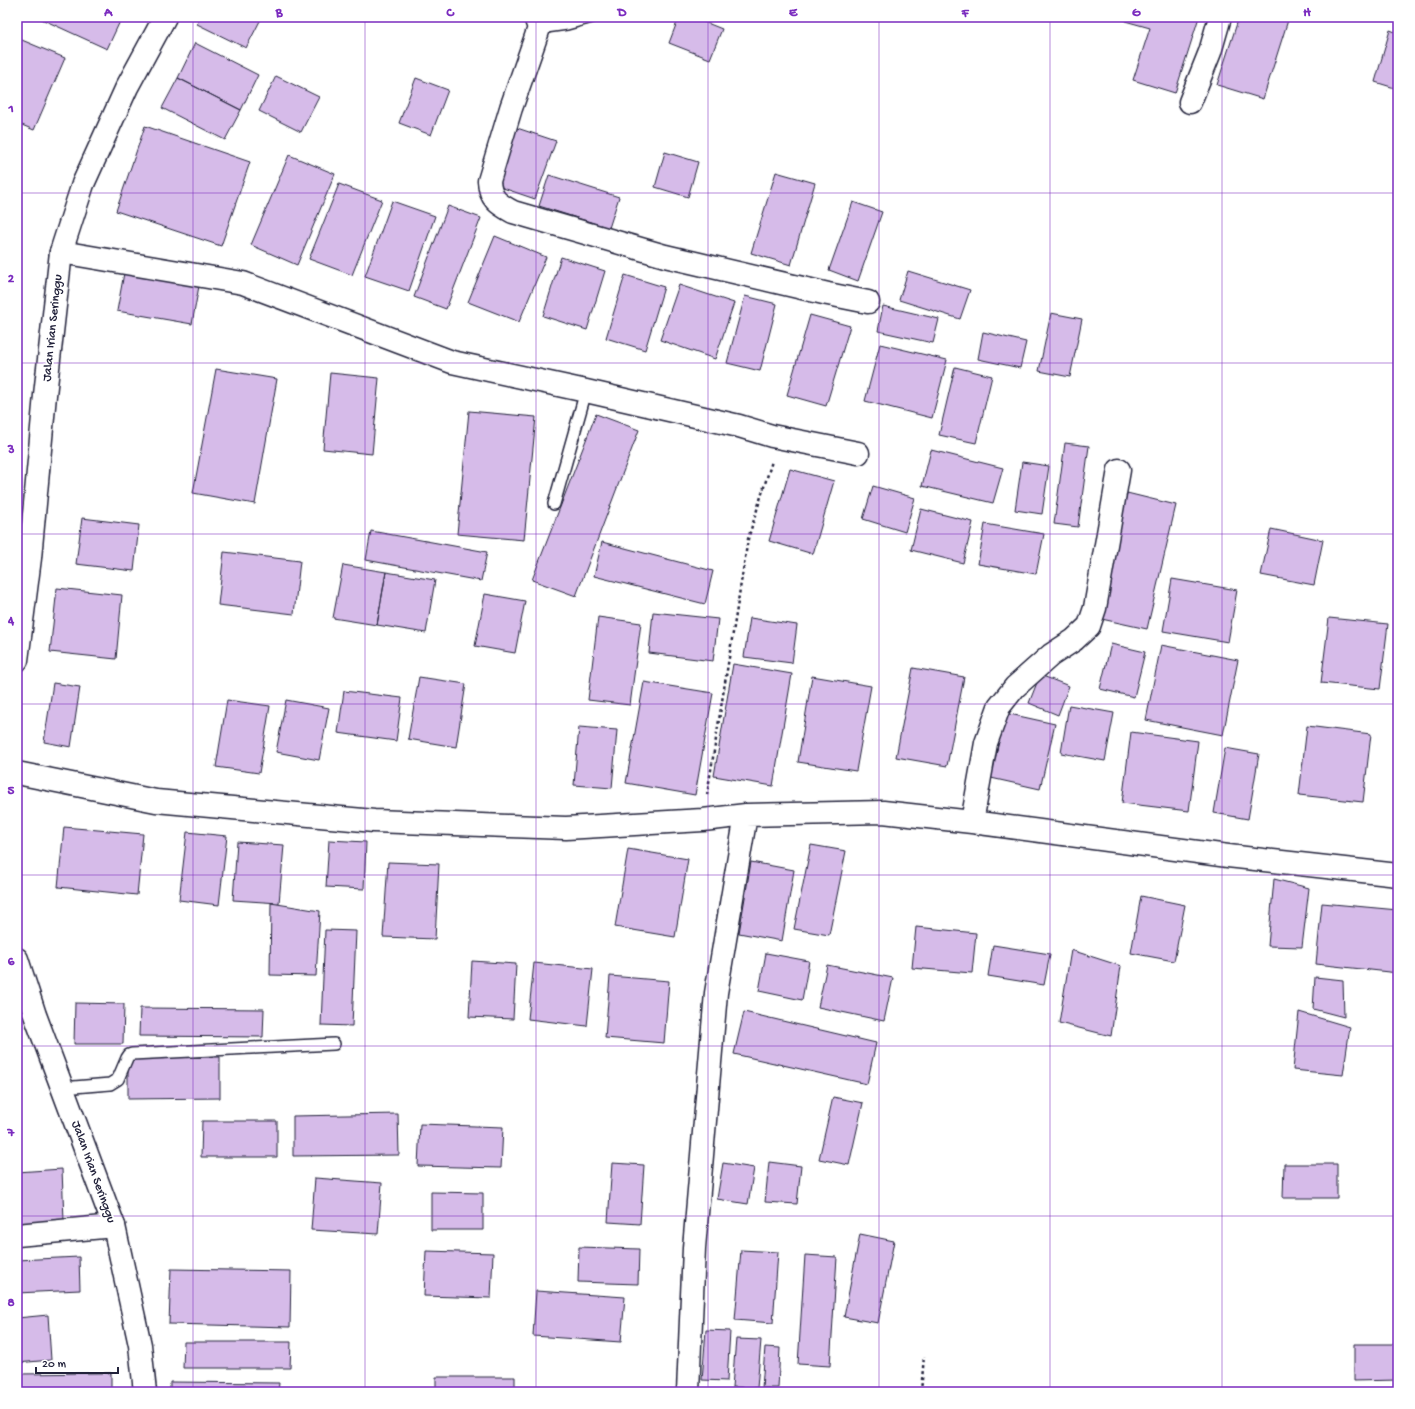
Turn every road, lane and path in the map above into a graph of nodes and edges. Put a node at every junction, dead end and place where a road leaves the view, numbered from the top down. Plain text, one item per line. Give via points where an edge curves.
1 (164, 17) edge
2 (592, 17) edge
3 (1220, 17) edge
4 (537, 22) edge
5 (1190, 102) dead end
6 (61, 252) junction
7 (868, 302) dead end
8 (586, 391) junction
9 (780, 437) junction
10 (858, 453) dead end
11 (1119, 470) dead end
12 (554, 504) dead end
13 (17, 660) edge
14 (17, 773) edge
15 (746, 815) junction
16 (703, 820) junction
17 (972, 822) junction
18 (1398, 875) edge
19 (17, 959) edge
20 (334, 1044) dead end
21 (62, 1088) junction
22 (114, 1226) junction
23 (17, 1235) edge
24 (924, 1356) dead end
25 (145, 1392) edge
26 (688, 1392) edge
27 (920, 1392) edge

1 - 6 street, Jalan Irian Seringgu via 127,87 83,184
2 - 4 lane via 567,24
3 - 5 street via 1210,52
4 - 7 street via 490,181 493,198 502,206 513,212 665,256
6 - 8 street via 243,283 452,362
6 - 13 street, Jalan Irian Seringgu
8 - 9 street
8 - 12 lane
9 - 10 street
9 - 16 path via 748,539
11 - 17 street via 1095,608 1089,626 1015,687 999,707 986,743
14 - 16 street via 156,801 374,821 566,828
15 - 16 street
15 - 17 street via 883,812
15 - 26 street via 716,993 694,1248
17 - 18 street via 1228,856
19 - 21 street, Jalan Irian Seringgu
20 - 21 lane via 132,1054 127,1058 118,1079 110,1084
21 - 22 street, Jalan Irian Seringgu
22 - 23 street
22 - 25 street, Jalan Irian Seringgu via 140,1345
24 - 27 path

